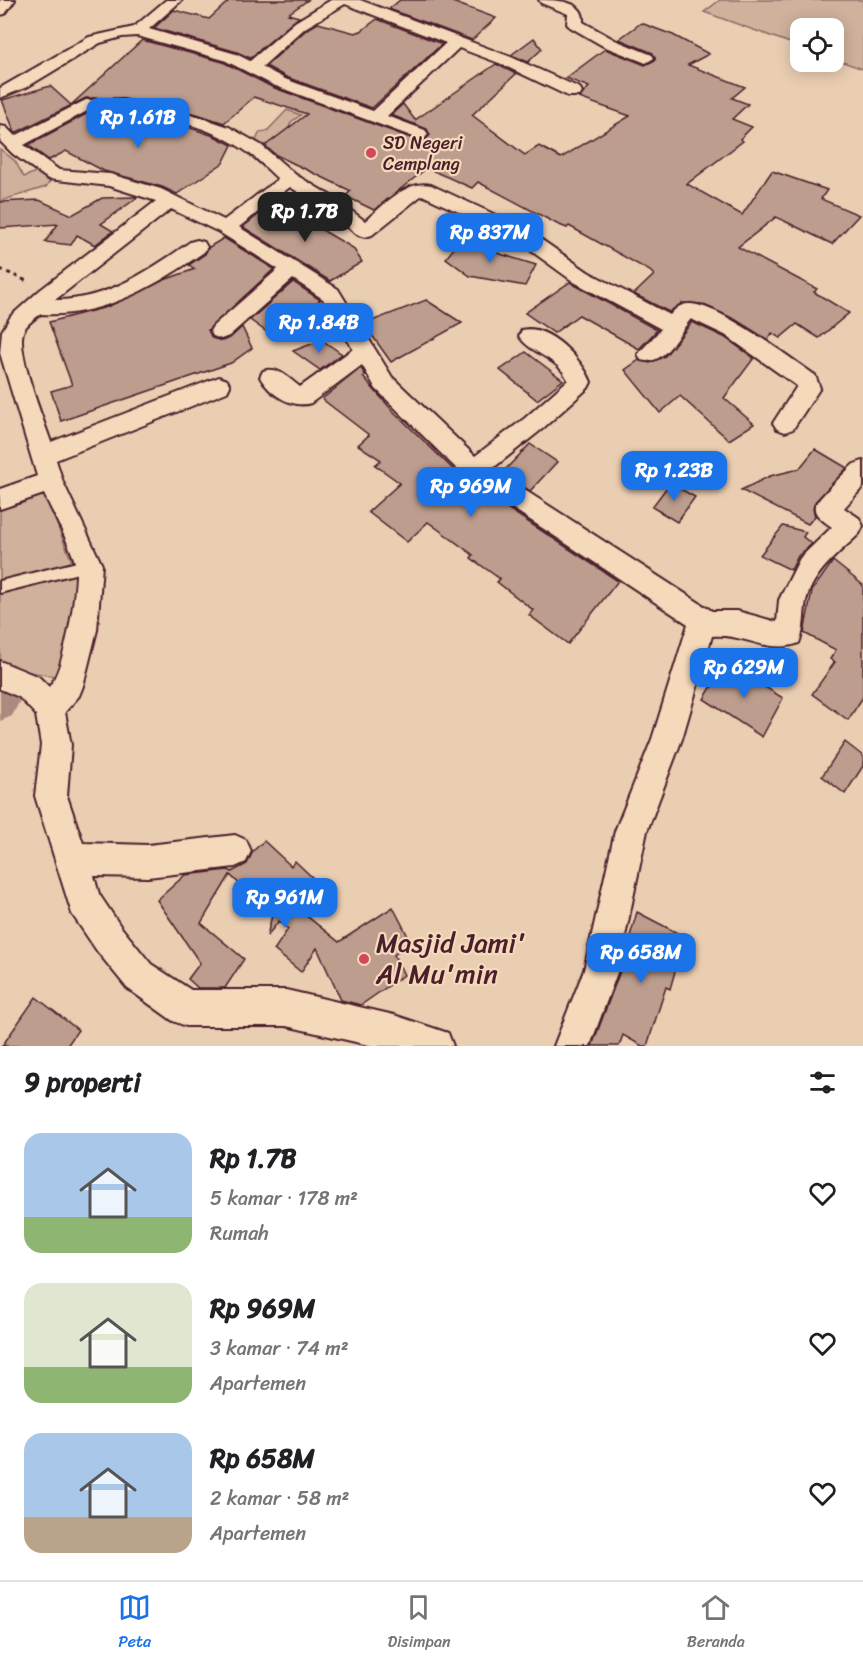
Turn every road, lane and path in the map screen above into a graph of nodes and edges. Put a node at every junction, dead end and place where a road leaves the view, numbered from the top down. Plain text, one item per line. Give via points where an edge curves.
1 (8, 0) edge
2 (175, 0) edge
3 (340, 0) edge
4 (347, 0) edge
5 (546, 0) edge
6 (0, 11) edge
7 (138, 31) junction
8 (456, 42) junction
9 (646, 58) dead end
10 (252, 69) junction
11 (574, 92) dead end
12 (0, 93) edge
13 (377, 117) junction
14 (419, 134) dead end
15 (6, 137) edge
16 (289, 179) junction
17 (169, 201) junction
18 (226, 228) junction
19 (198, 247) dead end
20 (0, 269) edge
21 (290, 270) junction
22 (42, 301) junction
23 (672, 326) junction
24 (221, 330) dead end
25 (530, 336) dead end
26 (364, 352) junction
27 (649, 354) dead end
28 (271, 377) dead end
29 (219, 386) dead end
30 (785, 423) dead end
31 (48, 468) junction
32 (474, 470) junction
33 (863, 471) edge
34 (0, 499) edge
35 (89, 565) junction
36 (0, 587) edge
37 (702, 625) junction
38 (2, 679) edge
39 (49, 708) junction
40 (235, 851) dead end
41 (73, 859) junction
42 (435, 1046) edge
43 (572, 1046) edge

1 - 6 street
2 - 7 street
3 - 10 street via 300,25
4 - 8 street
5 - 9 street via 575,12 578,26
7 - 10 street via 230,57
7 - 12 street via 92,39
8 - 11 street
8 - 13 street
10 - 13 street
13 - 14 street
15 - 16 street via 35,134 86,105 120,105 223,131 255,148
15 - 17 street via 54,175 110,180
16 - 18 street
16 - 23 street via 365,231 413,192 424,189 519,233 581,277
17 - 18 street
17 - 22 street
18 - 21 street
19 - 22 street via 161,271 100,301 74,307
20 - 22 path via 22,277
21 - 24 street
21 - 26 street via 331,294
22 - 31 street via 14,325 9,336
23 - 27 street via 673,330
23 - 30 street via 686,311 692,311 732,330 807,381 809,388
25 - 32 street via 569,363 578,372 580,382
26 - 28 street via 303,397 297,397
26 - 32 street via 384,383
29 - 31 street
31 - 34 street
31 - 35 street
32 - 37 street via 697,613
33 - 37 street via 827,506 850,526 809,566 794,600 789,634 775,635 734,623
35 - 36 lane
35 - 39 street via 83,630 69,686
37 - 43 street via 667,739 631,831 601,970
38 - 39 street via 29,687
39 - 41 street via 56,745 51,796
40 - 41 street via 148,861
41 - 42 street via 84,902 109,939 139,975 186,1008 286,1008

